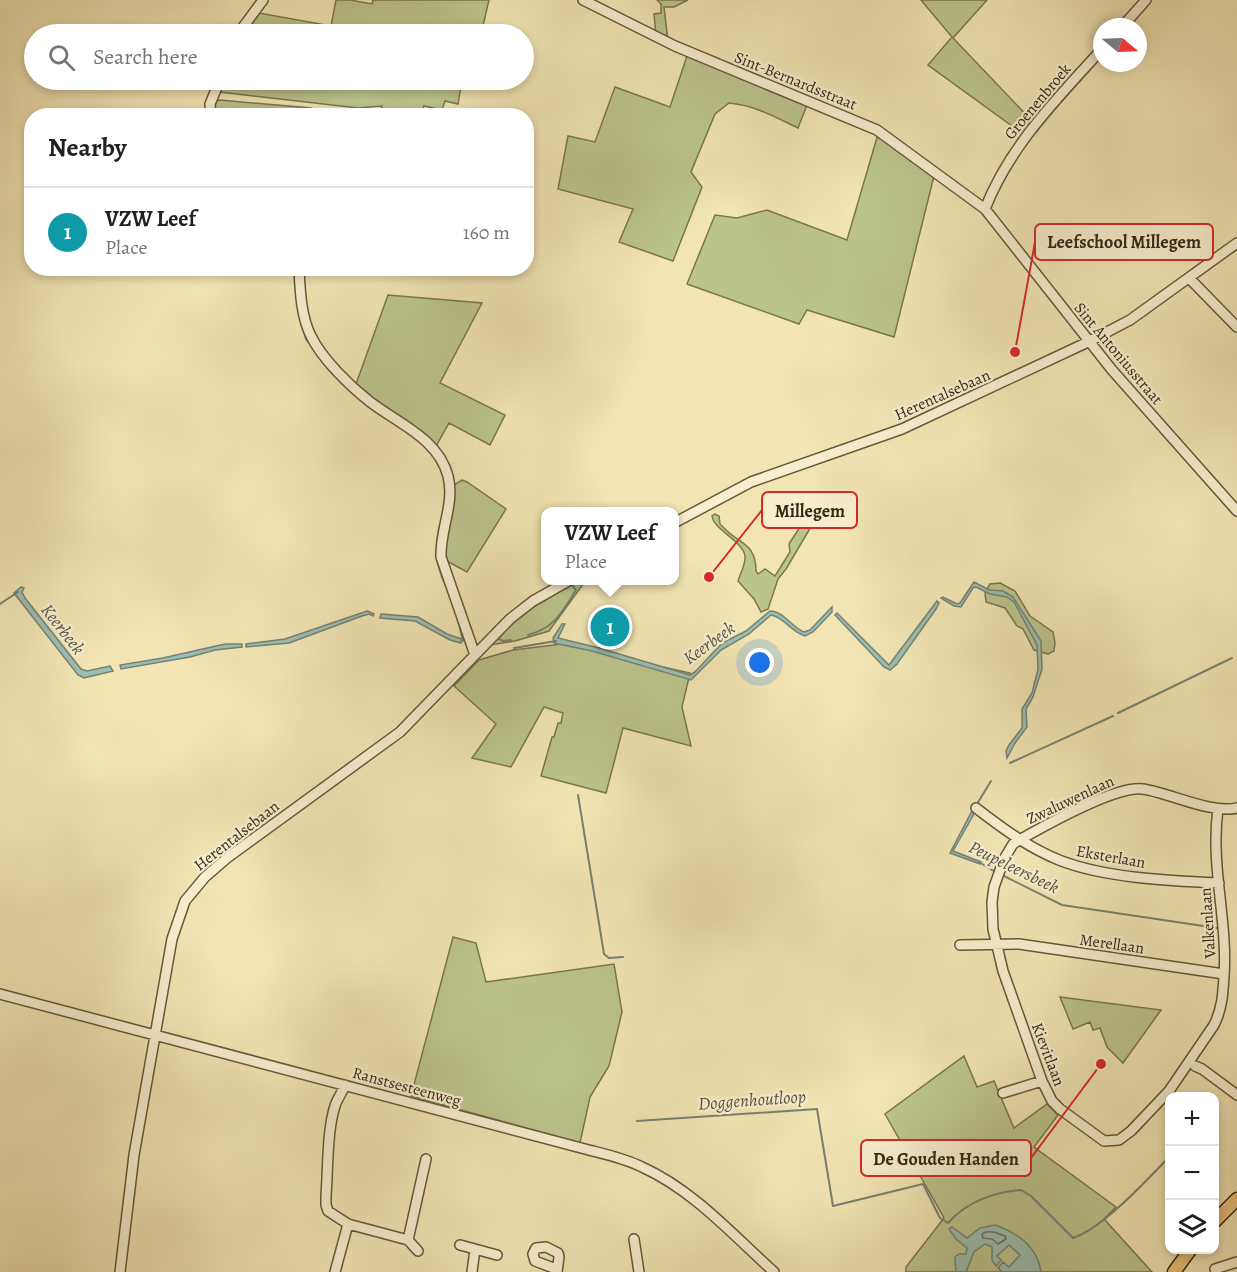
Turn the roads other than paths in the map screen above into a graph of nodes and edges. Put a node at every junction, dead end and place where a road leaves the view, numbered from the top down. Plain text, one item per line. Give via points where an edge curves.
1 (264, 0) edge
2 (583, 0) edge
3 (1146, 0) edge
4 (1130, 18) edge
5 (246, 24) edge
6 (1093, 59) edge
7 (216, 90) edge
8 (210, 108) edge
9 (985, 209) junction
10 (1237, 243) edge
11 (300, 276) edge
12 (1189, 278) junction
13 (1237, 327) edge
14 (1088, 342) junction
15 (1237, 511) edge
16 (679, 521) edge
17 (562, 585) edge
18 (475, 655) junction
19 (976, 808) dead end
20 (1237, 808) edge
21 (1218, 809) junction
22 (1021, 839) junction
23 (1219, 883) junction
24 (996, 943) junction
25 (960, 945) dead end
26 (1224, 974) junction
27 (0, 994) edge
28 (156, 1035) junction
29 (1192, 1064) junction
30 (1042, 1081) junction
31 (340, 1084) junction
32 (1003, 1093) dead end
33 (1237, 1095) edge
34 (426, 1159) dead end
35 (1237, 1199) edge
36 (1219, 1218) edge
37 (348, 1224) junction
38 (634, 1239) dead end
39 (408, 1240) junction
40 (460, 1245) dead end
41 (475, 1249) junction
42 (418, 1251) dead end
43 (1187, 1254) edge
44 (497, 1255) dead end
45 (1237, 1262) edge
46 (1215, 1269) dead end
47 (120, 1272) edge
48 (335, 1272) edge
49 (471, 1272) edge
50 (639, 1272) edge
51 (774, 1272) edge
52 (1173, 1272) edge

1 - 5 street
2 - 9 street, Sint-Bernardsstraat via 675,46 877,130
3 - 4 street
6 - 9 street, Groenenbroek via 1017,147
7 - 8 street
9 - 14 street, Sint Antoniusstraat
10 - 12 street, Herentalsebaan
11 - 18 street via 306,323 327,360 369,401 420,436 443,462 450,501 441,557
12 - 13 street
12 - 14 street, Herentalsebaan via 1130,320
14 - 15 street, Sint Antoniusstraat
14 - 16 street, Herentalsebaan via 902,429 751,483
17 - 18 street, Herentalsebaan via 520,610
18 - 28 street, Herentalsebaan via 400,732 227,858 190,893 171,939
19 - 22 street, Eksterlaan
20 - 21 street, Zwaluwenlaan
21 - 22 street, Zwaluwenlaan via 1132,788
21 - 23 street, Valkenlaan
22 - 23 street, Eksterlaan via 1051,857 1090,870 1175,882
22 - 24 street, Kievitlaan via 1004,859 992,892
23 - 26 street, Valkenlaan via 1226,955
24 - 25 street
24 - 26 street, Merellaan
24 - 30 street, Kievitlaan
26 - 29 street, Valkenlaan via 1219,1014
27 - 28 street, Ranstsesteenweg
28 - 31 street, Ranstsesteenweg
28 - 47 street, Herentalsebaan via 134,1155
29 - 30 street, Kievitlaan via 1119,1140 1104,1141 1066,1113 1052,1101
29 - 33 street
30 - 32 street
31 - 37 street via 334,1099 326,1205 328,1211
31 - 51 street, Ranstsesteenweg via 640,1166 685,1192
34 - 39 street
35 - 36 main road
37 - 39 street
37 - 48 street
38 - 50 street
39 - 42 street
40 - 41 street
41 - 44 street
41 - 49 street
43 - 52 main road
45 - 46 street

